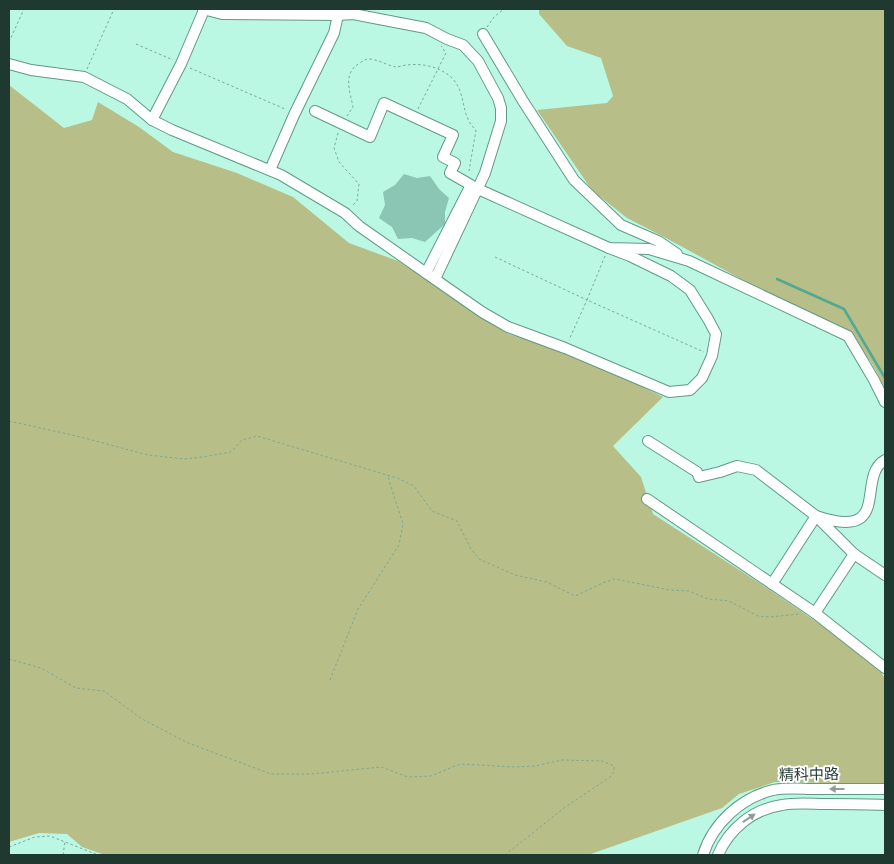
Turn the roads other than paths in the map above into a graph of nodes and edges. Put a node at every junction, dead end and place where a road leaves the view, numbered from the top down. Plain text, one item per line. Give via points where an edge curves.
1 (203, 9) edge
2 (338, 15) junction
3 (483, 34) dead end
4 (9, 64) edge
5 (314, 111) dead end
6 (152, 120) junction
7 (270, 170) junction
8 (478, 189) junction
9 (609, 248) junction
10 (689, 261) junction
11 (430, 276) junction
12 (885, 402) edge
13 (648, 441) dead end
14 (885, 460) edge
15 (647, 499) dead end
16 (816, 516) junction
17 (854, 554) junction
18 (885, 575) edge
19 (772, 584) junction
20 (815, 613) junction
21 (885, 668) edge
22 (885, 789) edge
23 (885, 804) edge
24 (703, 855) edge
25 (718, 855) edge

1 - 2 street via 222,14
1 - 6 street via 181,64
2 - 7 street via 334,33
2 - 8 street via 353,14 426,28 463,45 478,61 498,98 501,121
3 - 10 street via 574,180 621,225 658,241
4 - 6 street via 84,77 127,99
5 - 11 street via 370,138 384,103 453,135 443,157 455,163 450,173 471,185
6 - 7 street
7 - 11 street via 345,213
8 - 9 street
8 - 11 street
9 - 10 street via 649,249
9 - 11 street via 671,276 690,290 708,319 716,334 712,356 702,378 690,390 669,392 508,327
10 - 12 street via 848,336
13 - 16 street via 699,477 737,466 756,470
14 - 16 street via 875,473 870,506 854,522 834,522
15 - 19 street
16 - 17 street
16 - 19 street
17 - 18 street
17 - 20 street
19 - 20 street
20 - 21 street
22 -> 24 street, 精科中路 via 784,788 764,793 745,801 729,814 715,831
25 -> 23 street, 精科中路 via 730,835 743,822 774,806

